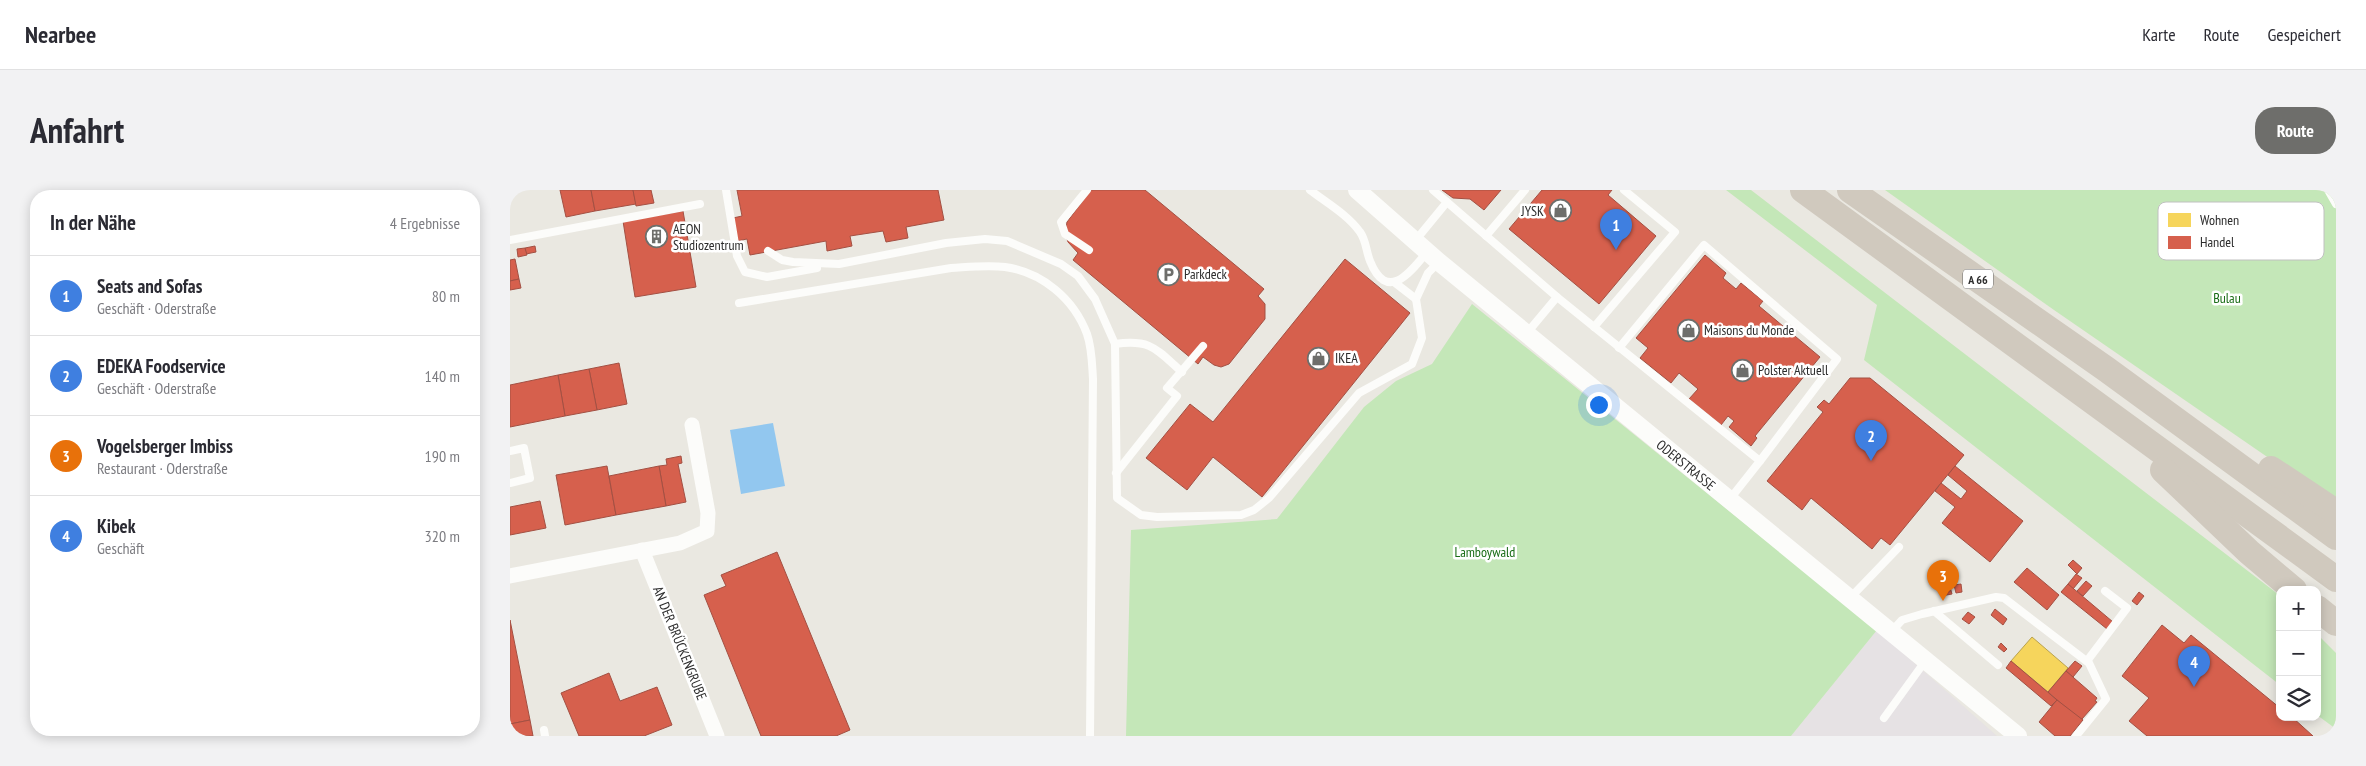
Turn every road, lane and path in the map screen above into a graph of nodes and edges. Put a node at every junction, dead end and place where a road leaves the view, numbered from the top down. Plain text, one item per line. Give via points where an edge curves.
1 (726, 190) edge
2 (1087, 190) edge
3 (1310, 190) edge
4 (1357, 190) edge
5 (1433, 190) edge
6 (1524, 190) edge
7 (1624, 190) edge
8 (1803, 190) edge
9 (1850, 190) edge
10 (2328, 190) edge
11 (1447, 202) junction
12 (700, 204) dead end
13 (2336, 204) edge
14 (1486, 236) junction
15 (510, 240) edge
16 (1089, 250) dead end
17 (768, 251) dead end
18 (1427, 252) junction
19 (839, 264) junction
20 (1394, 282) junction
21 (1557, 297) junction
22 (1416, 299) junction
23 (739, 303) dead end
24 (1594, 328) junction
25 (1527, 332) junction
26 (1115, 344) junction
27 (1204, 346) dead end
28 (1618, 348) junction
29 (2106, 369) junction
30 (1182, 372) junction
31 (2090, 401) junction
32 (692, 425) dead end
33 (510, 451) edge
34 (1760, 461) junction
35 (1116, 473) junction
36 (510, 483) edge
37 (1729, 500) junction
38 (2336, 512) edge
39 (2336, 537) edge
40 (1899, 547) dead end
41 (642, 550) junction
42 (510, 576) edge
43 (2336, 579) edge
44 (2289, 586) edge
45 (2105, 591) dead end
46 (1850, 598) junction
47 (1934, 611) junction
48 (2321, 611) edge
49 (2336, 623) edge
50 (1891, 632) junction
51 (1926, 660) junction
52 (2087, 661) junction
53 (1998, 665) dead end
54 (1884, 718) dead end
55 (717, 736) edge
56 (1090, 736) edge
57 (2018, 736) edge
58 (2076, 736) edge

1 - 19 lane via 737,256 746,272 767,277
2 - 16 lane via 1061,222 1065,234
3 - 20 lane via 1354,225 1365,240 1374,270 1387,281
4 - 18 street, ODERSTRASSE
5 - 11 lane
6 - 14 lane
7 - 24 lane via 1675,232
8 - 31 highway, A 66
9 - 29 highway, A 66
10 - 13 lane
11 - 14 lane
11 - 18 lane
12 - 15 lane
14 - 21 lane
17 - 19 lane via 782,260
18 - 20 lane via 1410,273
18 - 22 lane via 1428,273
18 - 25 street, ODERSTRASSE
19 - 26 lane via 966,240 1007,241 1061,264 1078,276 1095,299
20 - 22 lane
21 - 24 lane
21 - 25 lane
22 - 35 lane via 1422,338 1412,364 1359,393 1269,498 1254,510 1227,516 1141,515 1117,498
23 - 56 lane via 979,266 1005,267 1032,274 1076,310 1088,335 1093,379
24 - 28 lane
25 - 37 street, ODERSTRASSE
26 - 30 lane via 1141,342
26 - 35 lane
27 - 30 lane
28 - 34 lane
28 - 34 lane via 1704,245 1837,358
29 - 38 highway
29 - 39 highway, A 66
30 - 35 lane via 1167,388 1177,396
31 - 43 highway, A 66
31 - 44 highway
32 - 41 street via 708,513 707,530 680,543
33 - 36 lane via 524,448 530,478
34 - 37 lane
37 - 46 street, ODERSTRASSE
40 - 46 lane
41 - 42 street
41 - 55 street, AN DER BRÜCKENGRUBE
45 - 52 lane via 2127,608
46 - 50 street, ODERSTRASSE
47 - 50 lane via 1902,620
47 - 52 lane via 2004,598
47 - 53 lane
48 - 49 highway
50 - 51 street, ODERSTRASSE
51 - 54 lane
51 - 57 street, ODERSTRASSE
52 - 58 lane via 2106,699

